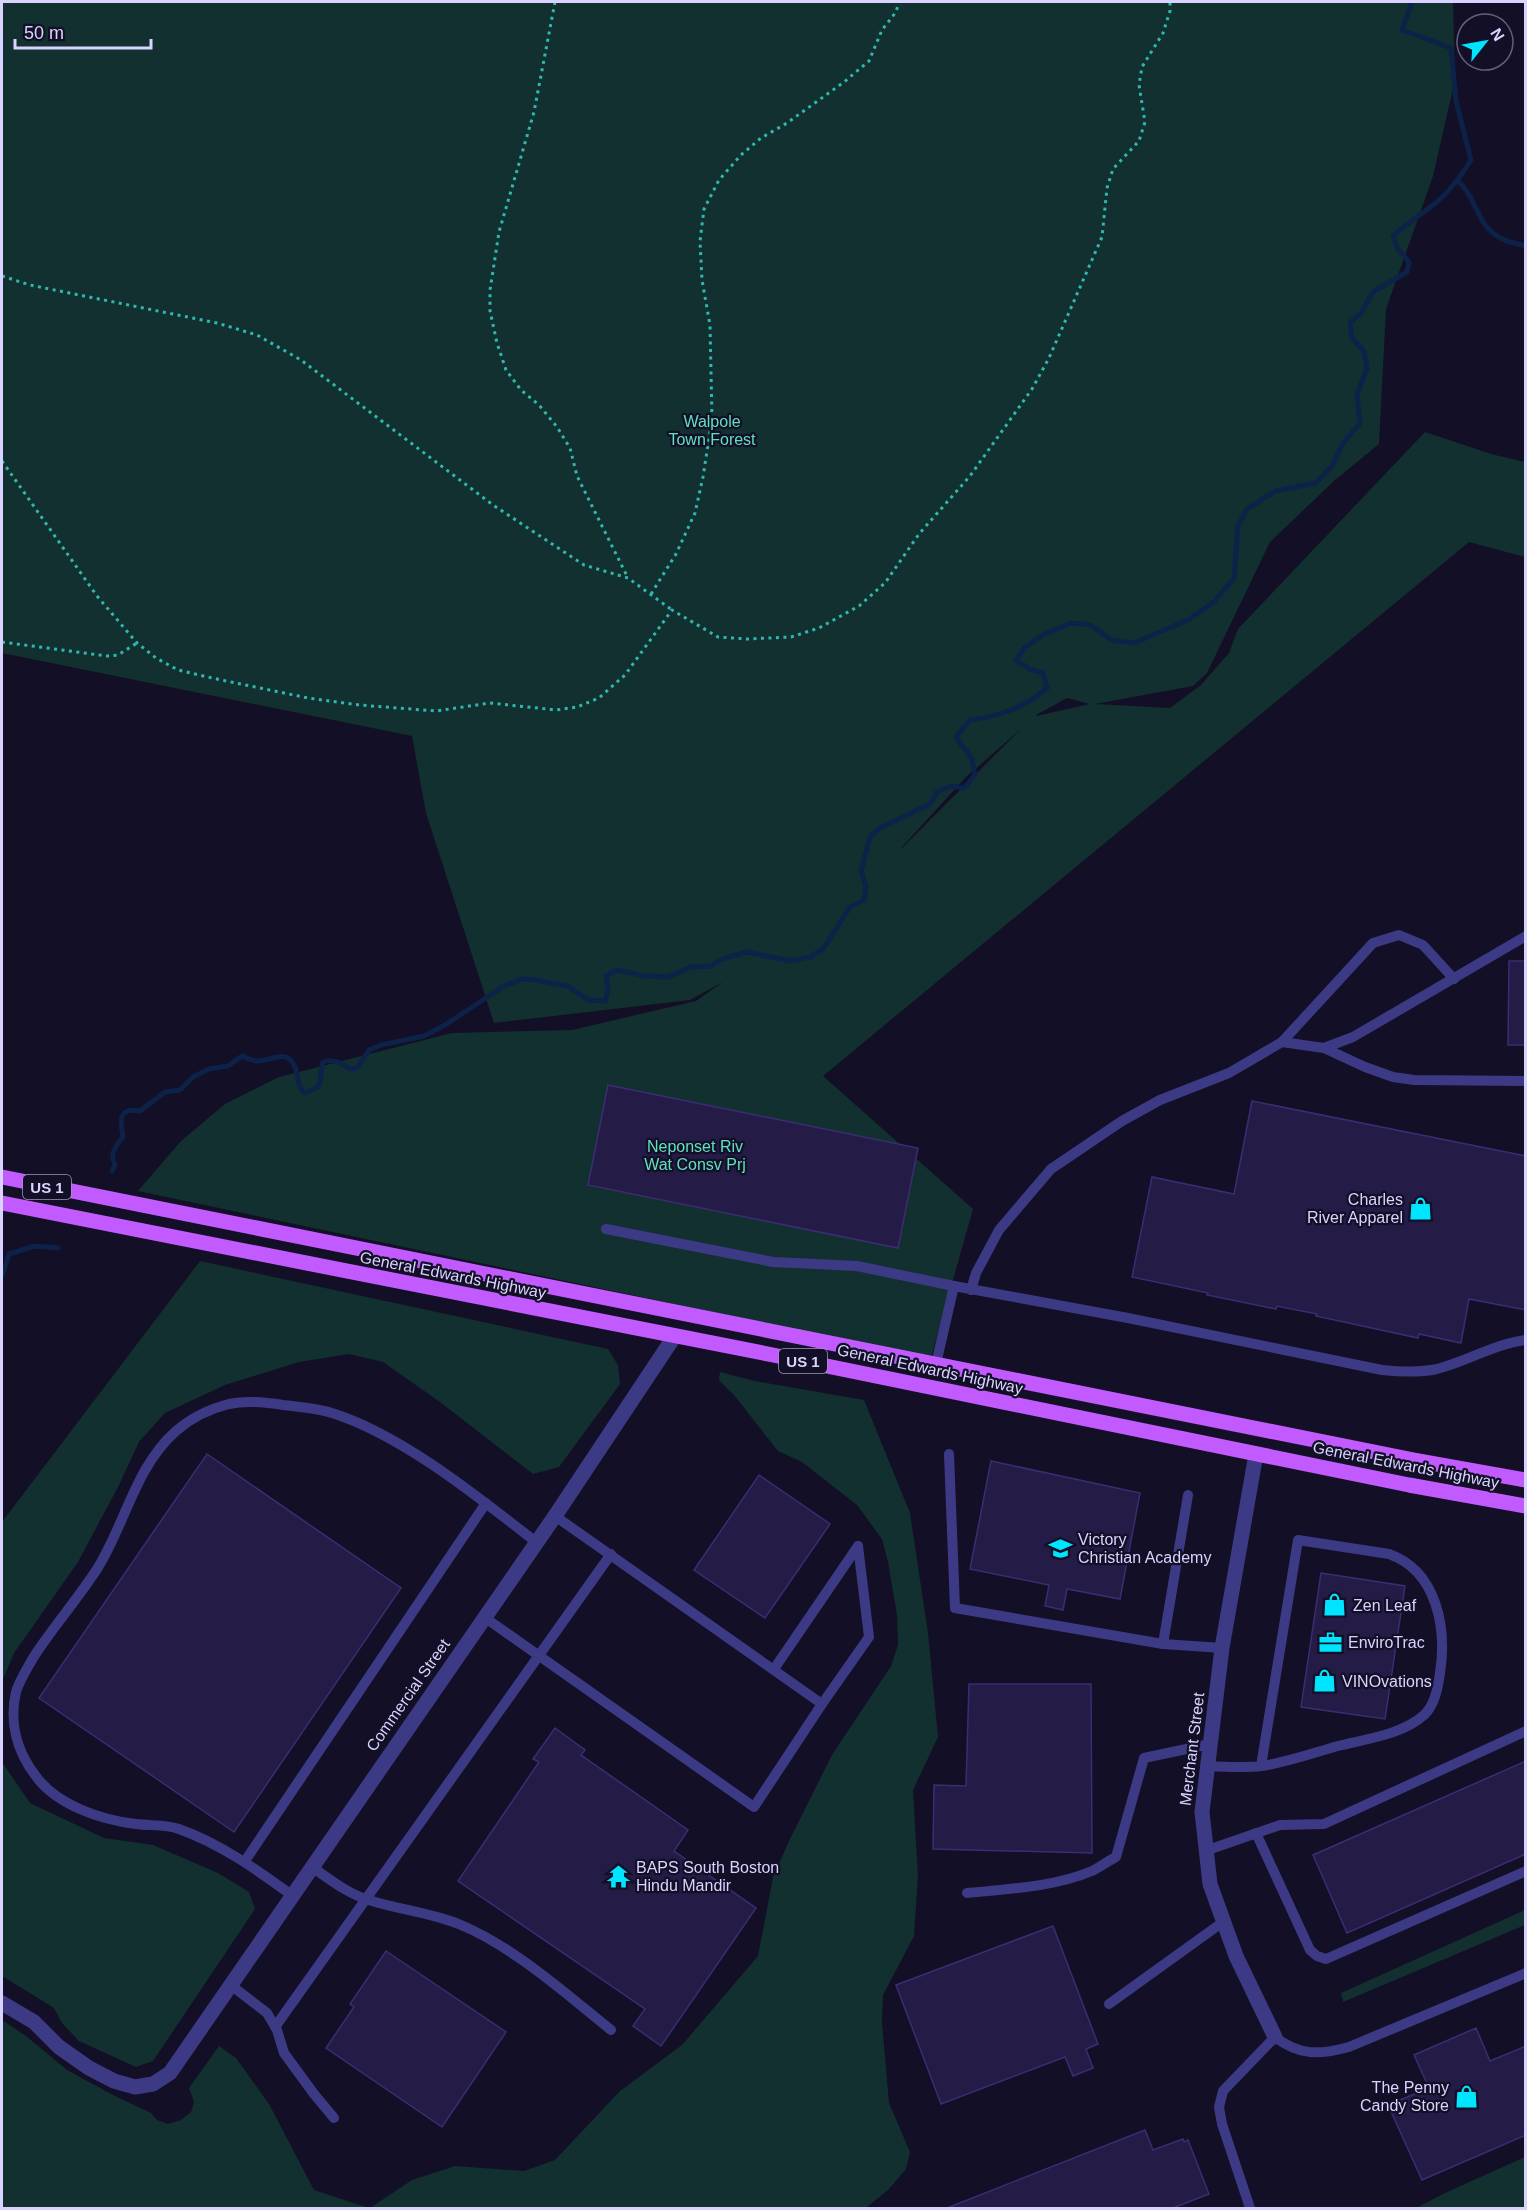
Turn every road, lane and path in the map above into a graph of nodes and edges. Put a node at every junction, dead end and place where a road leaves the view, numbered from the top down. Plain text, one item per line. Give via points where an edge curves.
1 (555, 2) edge
2 (899, 2) edge
3 (1170, 2) edge
4 (2, 276) edge
5 (2, 461) edge
6 (628, 578) junction
7 (651, 594) junction
8 (672, 610) junction
9 (2, 642) edge
10 (137, 643) junction
11 (1526, 936) edge
12 (1454, 979) junction
13 (1282, 1042) junction
14 (1324, 1048) junction
15 (1526, 1081) edge
16 (2, 1177) edge
17 (2, 1203) edge
18 (606, 1229) dead end
19 (954, 1286) junction
20 (971, 1290) junction
21 (674, 1337) junction
22 (1526, 1340) edge
23 (936, 1364) junction
24 (949, 1454) dead end
25 (1256, 1454) junction
26 (1526, 1480) edge
27 (1188, 1495) dead end
28 (486, 1503) junction
29 (1526, 1506) edge
30 (555, 1516) junction
31 (536, 1542) junction
32 (611, 1554) junction
33 (484, 1617) junction
34 (1162, 1644) junction
35 (1222, 1648) junction
36 (540, 1656) junction
37 (774, 1669) junction
38 (822, 1704) junction
39 (1526, 1731) edge
40 (1210, 1744) junction
41 (1207, 1766) junction
42 (1261, 1766) junction
43 (1256, 1833) junction
44 (1205, 1851) junction
45 (245, 1861) junction
46 (312, 1867) junction
47 (1526, 1870) edge
48 (967, 1893) dead end
49 (293, 1896) junction
50 (367, 1899) junction
51 (1222, 1922) junction
52 (1526, 1973) edge
53 (232, 1986) junction
54 (2, 2003) edge
55 (1109, 2004) dead end
56 (275, 2027) junction
57 (611, 2030) dead end
58 (1275, 2037) junction
59 (334, 2118) dead end
60 (1250, 2208) edge

1 - 6 path via 534,112 499,232 490,311 506,370 539,405 570,448 577,476
2 - 7 path via 869,61 741,155 719,180 704,209 700,241 710,325 712,419 695,513
3 - 8 path via 1163,33 1142,68 1139,85 1145,122 1139,141 1113,169 1102,237 1049,358 1032,390 970,476 919,534 885,583 860,606 819,628 790,636 718,637
4 - 6 path via 257,335 301,360 520,524 584,565
5 - 10 path via 98,596
6 - 7 path
7 - 8 path
8 - 10 path via 625,675 599,698 556,710 490,703 436,711 308,698 178,670
9 - 10 path via 107,656 118,656
11 - 12 lane
12 - 13 lane via 1423,945 1399,935 1373,943
12 - 14 lane
13 - 14 lane
13 - 20 lane via 1229,1072 1184,1089 1122,1121 1051,1169 999,1230
14 - 15 lane via 1393,1077
16 - 23 main road, General Edwards Highway / US 1
17 - 21 main road, General Edwards Highway / US 1
18 - 19 lane via 773,1262 858,1266
19 - 20 lane
19 - 23 lane
20 - 22 lane via 1413,1373
21 - 25 main road, General Edwards Highway / US 1
21 - 30 street, Commercial Street
23 - 26 main road, General Edwards Highway / US 1
24 - 34 lane via 955,1608
25 - 29 main road, General Edwards Highway / US 1
25 - 35 street, Merchant Street
27 - 34 lane
28 - 31 lane
28 - 45 lane
28 - 45 lane via 412,1452 370,1429 331,1413 290,1405 230,1403 200,1413 175,1432 153,1457 98,1568 44,1641 16,1690 16,1739 37,1779 85,1812 117,1821 177,1828
30 - 31 street, Commercial Street
30 - 32 lane
31 - 33 street, Commercial Street
32 - 36 lane
32 - 37 lane
33 - 36 lane
33 - 46 street, Commercial Street
34 - 35 lane
35 - 40 street, Merchant Street
36 - 38 lane via 754,1807
36 - 50 lane
37 - 38 lane
37 - 38 lane via 858,1546 869,1637
39 - 43 lane via 1324,1824 1280,1825
40 - 41 street, Merchant Street
40 - 48 lane via 1144,1758 1116,1857 1092,1871 1065,1879
41 - 42 lane
41 - 44 street, Merchant Street via 1202,1812
42 - 42 lane via 1389,1732 1426,1713 1439,1682 1442,1640 1438,1608 1424,1580 1401,1558 1298,1540
43 - 44 lane
43 - 47 lane via 1310,1950 1326,1959
44 - 51 street, Merchant Street
45 - 49 lane
46 - 49 street, Commercial Street
46 - 50 lane
49 - 53 street, Commercial Street
50 - 56 lane
50 - 57 lane via 434,1916 476,1932 524,1963
51 - 55 lane
51 - 58 street, Merchant Street
52 - 58 lane via 1331,2052 1305,2053
53 - 54 street, Commercial Street via 170,2073 153,2084 135,2086 89,2068 59,2047 34,2022
53 - 56 lane via 262,2008
56 - 59 lane via 288,2059
58 - 60 lane via 1223,2091 1219,2107

